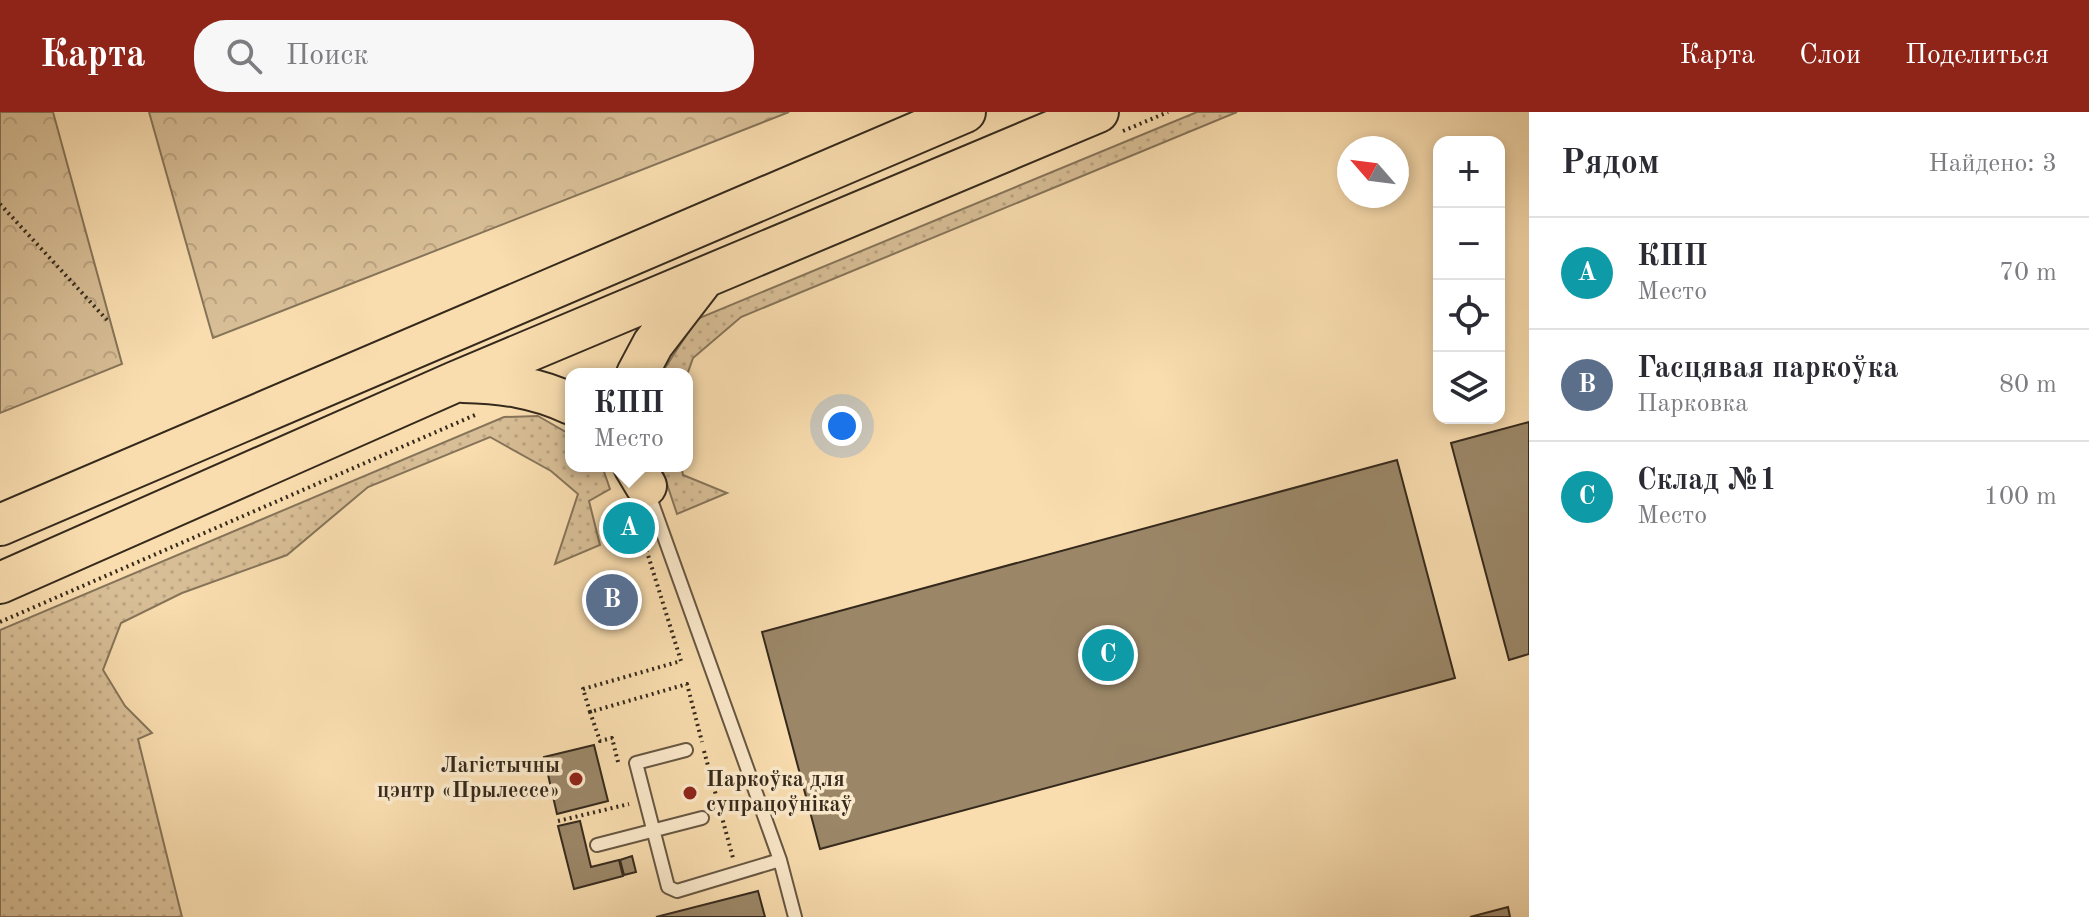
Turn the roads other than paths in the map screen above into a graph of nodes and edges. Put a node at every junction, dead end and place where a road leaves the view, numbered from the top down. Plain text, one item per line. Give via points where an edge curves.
1 (965, 112) edge
2 (1098, 112) edge
3 (704, 278) junction
4 (640, 368) edge
5 (455, 382) junction
6 (565, 401) edge
7 (640, 473) edge
8 (0, 525) edge
9 (0, 583) edge
10 (686, 750) dead end
11 (702, 818) dead end
12 (652, 830) junction
13 (597, 845) dead end
14 (780, 860) junction
15 (795, 917) edge

1 - 8 highway
2 - 3 highway
3 - 4 highway
3 - 5 highway
5 - 6 highway via 503,383
5 - 9 highway
7 - 14 lane
10 - 12 lane via 636,763
11 - 12 lane
12 - 13 lane
12 - 14 lane via 668,887 677,891
14 - 15 lane

